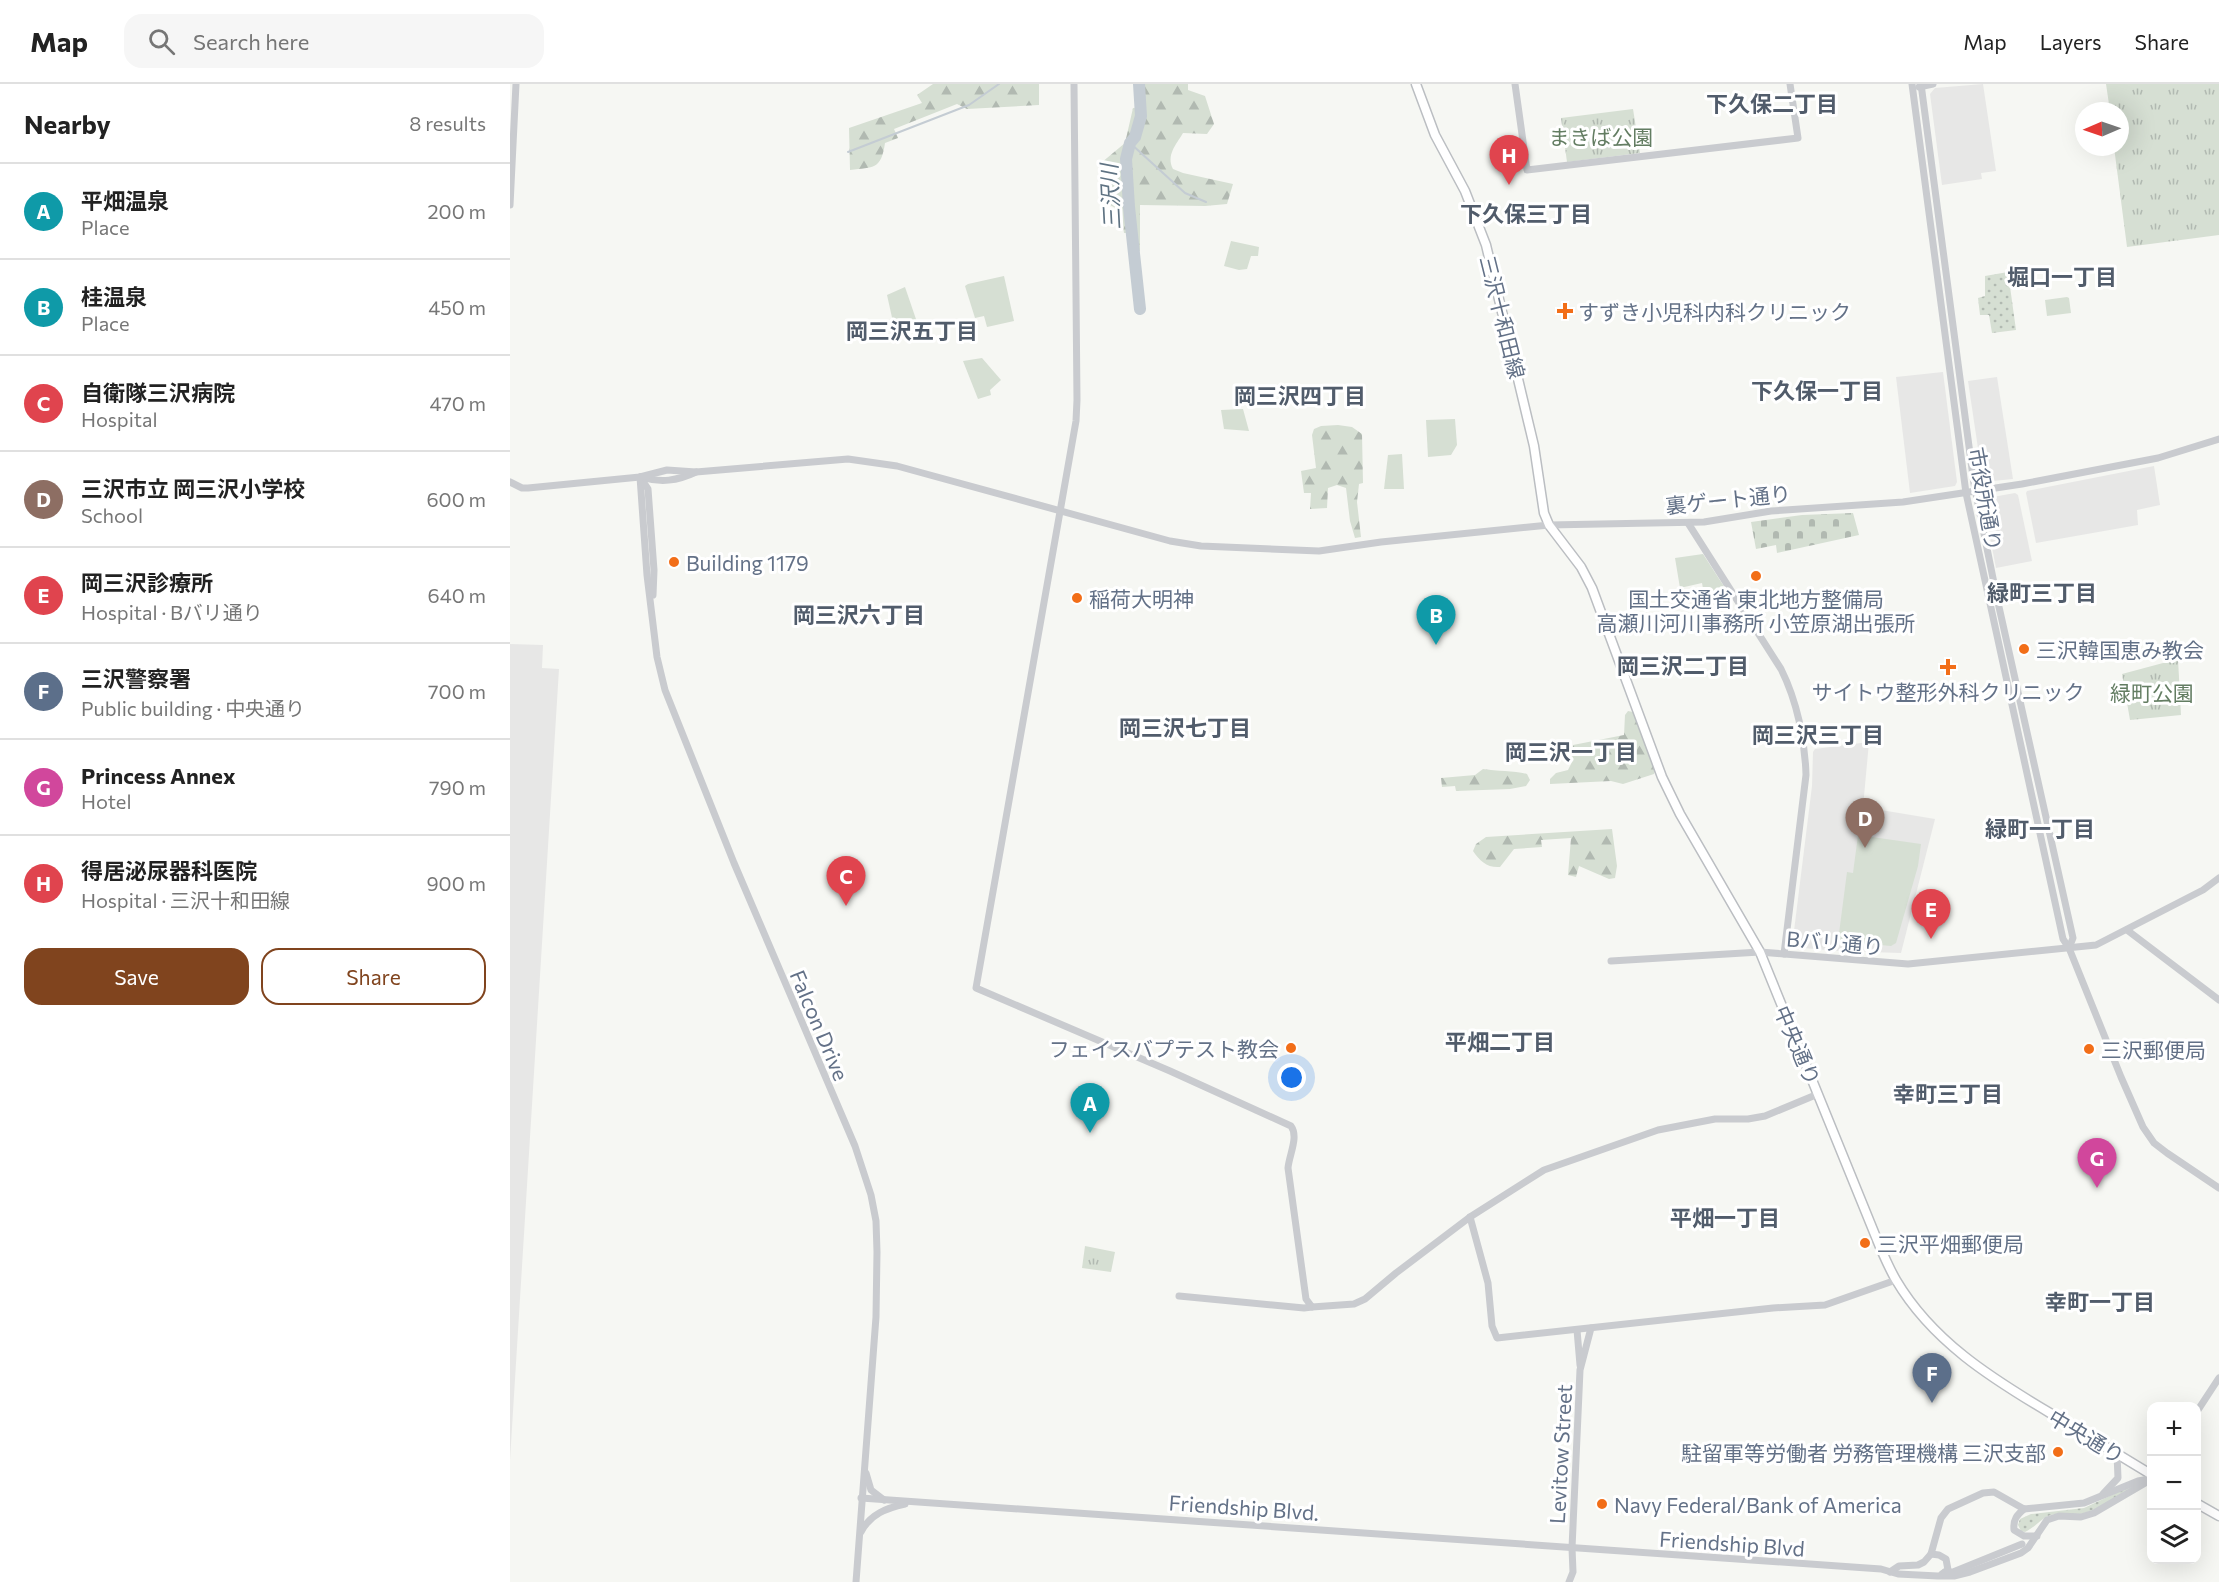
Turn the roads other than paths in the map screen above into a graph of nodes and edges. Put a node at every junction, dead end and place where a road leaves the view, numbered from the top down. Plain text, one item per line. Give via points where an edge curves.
1 (516, 84) edge
2 (1074, 84) edge
3 (1416, 84) edge
4 (1515, 84) edge
5 (1790, 84) edge
6 (1934, 84) edge
7 (1921, 85) edge
8 (1912, 87) edge
9 (510, 205) edge
10 (2219, 439) edge
11 (696, 472) junction
12 (640, 477) junction
13 (510, 482) edge
14 (659, 482) junction
15 (1976, 491) junction
16 (1966, 493) junction
17 (649, 495) junction
18 (1060, 511) junction
19 (1688, 523) junction
20 (1549, 525) junction
21 (651, 612) junction
22 (2219, 878) edge
23 (2127, 930) junction
24 (2069, 948) junction
25 (1760, 952) junction
26 (1784, 954) junction
27 (1611, 961) dead end
28 (2219, 1000) edge
29 (1818, 1094) junction
30 (2219, 1188) edge
31 (1470, 1216) junction
32 (1896, 1280) junction
33 (1179, 1296) dead end
34 (1312, 1306) junction
35 (1591, 1328) junction
36 (1577, 1330) junction
37 (1580, 1370) junction
38 (2219, 1377) edge
39 (2201, 1405) edge
40 (2117, 1454) junction
41 (864, 1465) junction
42 (2147, 1475) edge
43 (2147, 1479) edge
44 (2147, 1480) edge
45 (861, 1498) junction
46 (2098, 1498) junction
47 (884, 1500) junction
48 (914, 1502) junction
49 (2201, 1506) edge
50 (2025, 1509) junction
51 (2219, 1516) edge
52 (859, 1537) junction
53 (2035, 1539) junction
54 (2022, 1544) dead end
55 (1572, 1548) junction
56 (1931, 1554) junction
57 (1890, 1572) junction
58 (1941, 1574) junction
59 (856, 1582) edge
60 (1569, 1582) edge
61 (1890, 1582) edge

1 - 9 street
2 - 18 street via 1077,400
3 - 20 main road, 三沢十和田線 via 1485,245
4 - 5 street via 1527,170 1798,138
6 - 7 street
7 - 8 street
7 - 15 street, 市役所通り
8 - 16 street, 市役所通り
10 - 15 street, 裏ゲート通り via 2158,458
11 - 12 street via 667,470
11 - 14 street
11 - 18 street, 裏ゲート通り via 826,460 867,461
12 - 13 street via 528,488
12 - 14 street
12 - 17 street
12 - 21 street, Falcon Drive
14 - 17 street
15 - 16 street, 裏ゲート通り
15 - 24 street, 市役所通り via 2073,938
16 - 19 street, 裏ゲート通り via 1871,505 1771,511
16 - 24 street, 市役所通り via 2063,939
17 - 21 street, Falcon Drive via 654,570
18 - 20 street, 裏ゲート通り via 1201,546 1319,551
18 - 34 street via 976,988 1292,1126 1295,1134 1288,1168 1306,1299
19 - 20 street, 裏ゲート通り
19 - 26 street via 1781,669 1799,722 1806,775
20 - 25 main road, 中央通り via 1592,588 1662,777
21 - 41 street, Falcon Drive via 665,690 855,1146 871,1194 876,1221 876,1317
22 - 23 street, Bバリ通り
23 - 24 street, Bバリ通り via 2096,945
23 - 28 street
24 - 26 street, Bバリ通り via 1908,964
24 - 30 street, 市役所通り via 2143,1127 2154,1143
25 - 26 street, Bバリ通り
25 - 27 street, Bバリ通り
25 - 29 main road, 中央通り
29 - 31 street via 1765,1116 1716,1119 1632,1137 1544,1170
29 - 32 main road, 中央通り
31 - 34 street via 1365,1299 1354,1304
31 - 36 street via 1497,1338
32 - 35 street via 1826,1305
32 - 40 main road, 中央通り via 1941,1336 1974,1365
33 - 34 street
35 - 36 street
35 - 37 street, Levitow Street
36 - 37 street
37 - 55 street, Levitow Street
38 - 39 street
40 - 42 main road, 中央通り
40 - 46 street via 2118,1478
41 - 45 street, Falcon Drive
41 - 47 street via 871,1490
43 - 46 street
44 - 53 street via 2094,1513 2047,1520
45 - 47 street, Friendship Blvd.
45 - 52 street
46 - 50 street
47 - 48 street, Friendship Blvd.
48 - 52 street, Friendship Blvd. via 877,1514 867,1521
48 - 55 street, Friendship Blvd.
49 - 51 main road
50 - 53 street via 2016,1516 2014,1530
50 - 56 street via 1994,1492 1973,1497 1948,1509 1941,1518
52 - 59 street
53 - 58 street via 2020,1553 1970,1572
54 - 58 street
55 - 57 street, Friendship Blvd
55 - 60 street, Levitow Street via 1574,1572
56 - 57 street via 1918,1565 1899,1566
56 - 58 street via 1946,1559 1947,1570
57 - 58 street, Friendship Blvd
57 - 61 street

